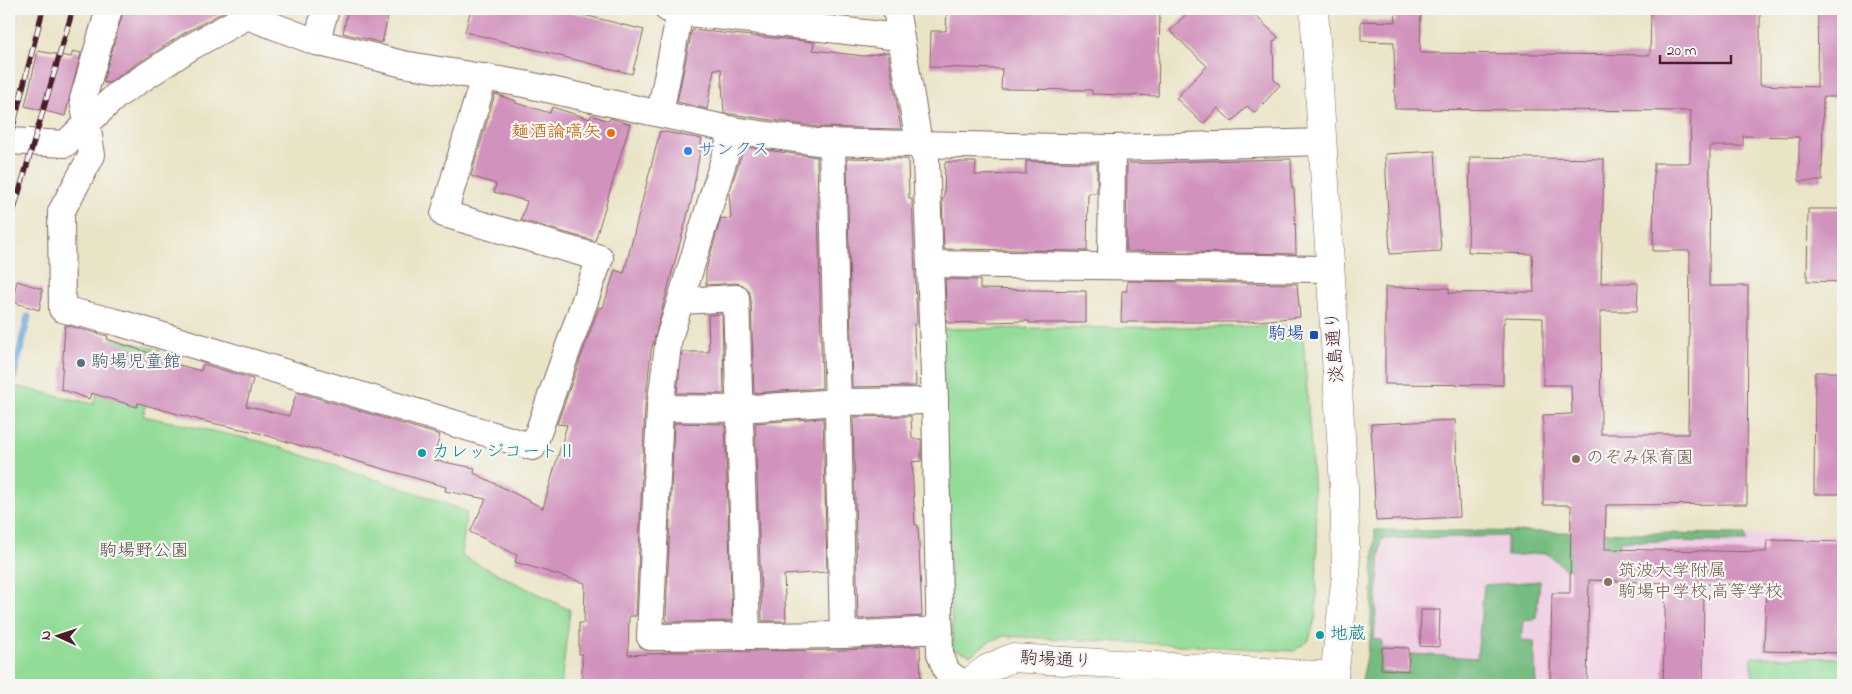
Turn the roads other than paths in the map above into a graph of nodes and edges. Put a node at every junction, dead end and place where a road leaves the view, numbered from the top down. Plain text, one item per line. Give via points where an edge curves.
1 (109, 9) edge
2 (326, 9) edge
3 (896, 9) edge
4 (1314, 9) edge
5 (684, 11) edge
6 (244, 12) edge
7 (899, 37) junction
8 (316, 42) junction
9 (484, 77) junction
10 (660, 113) junction
11 (87, 125) junction
12 (733, 130) junction
13 (9, 141) edge
14 (1322, 142) junction
15 (832, 143) junction
16 (919, 144) junction
17 (1112, 148) junction
18 (930, 264) junction
19 (1111, 266) junction
20 (1331, 269) junction
21 (682, 301) junction
22 (935, 401) junction
23 (838, 402) junction
24 (660, 408) junction
25 (740, 409) junction
26 (940, 630) junction
27 (843, 635) junction
28 (747, 636) junction
29 (1334, 680) edge
30 (965, 685) edge

1 - 11 street via 83,99
2 - 8 street
3 - 7 street
4 - 14 main road, 淡島通り
5 - 7 street
5 - 10 street
6 - 8 street
6 - 11 street via 117,95
7 - 16 street
8 - 9 street via 403,64
9 - 10 street
9 - 11 street via 444,214 600,258 533,447 120,323 62,309 62,212 92,155
10 - 12 street
11 - 13 street via 66,144
12 - 15 street
12 - 21 street
14 - 17 street
14 - 20 main road, 淡島通り
15 - 16 street
15 - 23 street
16 - 17 street
16 - 18 street via 926,159
17 - 19 street
18 - 19 street
18 - 22 street
19 - 20 street
20 - 29 main road, 淡島通り via 1346,575
21 - 24 street via 669,338
21 - 25 street via 736,298
22 - 23 street
22 - 26 street
23 - 25 street
23 - 27 street
24 - 25 street
24 - 28 street via 650,637
25 - 28 street
26 - 27 street
26 - 30 street via 940,654 947,672
27 - 28 street
29 - 30 main road, 駒場通り via 1011,658 987,669

